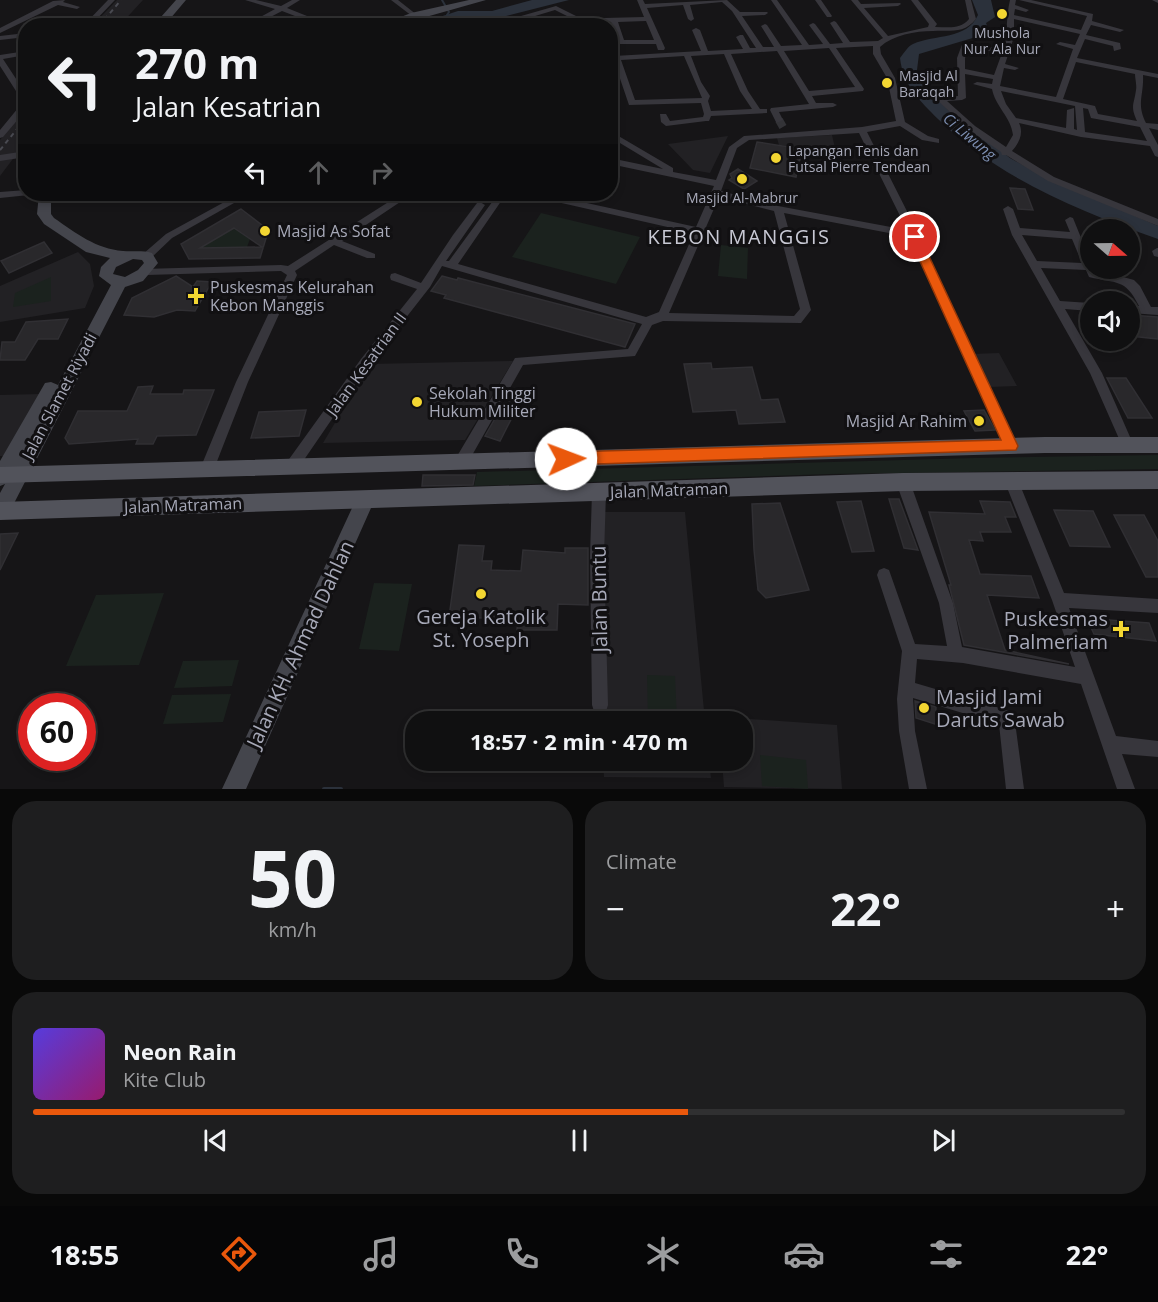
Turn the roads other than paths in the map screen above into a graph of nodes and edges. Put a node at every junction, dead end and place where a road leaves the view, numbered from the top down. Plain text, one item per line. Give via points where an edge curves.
1 (45, 0) edge
2 (112, 0) edge
3 (181, 0) edge
4 (248, 0) edge
5 (297, 0) edge
6 (394, 0) edge
7 (481, 0) edge
8 (724, 0) edge
9 (774, 0) edge
10 (818, 0) edge
11 (914, 0) edge
12 (968, 0) edge
13 (1022, 0) edge
14 (60, 1) edge
15 (696, 1) edge
16 (466, 2) edge
17 (641, 3) edge
18 (856, 3) edge
19 (1012, 3) edge
20 (686, 4) junction
21 (898, 4) dead end
22 (77, 7) dead end
23 (280, 8) junction
24 (1026, 10) dead end
25 (765, 13) dead end
26 (738, 14) junction
27 (414, 15) junction
28 (1011, 16) junction
29 (26, 18) edge
30 (94, 18) edge
31 (165, 18) edge
32 (262, 18) edge
33 (307, 18) edge
34 (406, 18) edge
35 (525, 18) edge
36 (575, 18) edge
37 (648, 19) junction
38 (691, 19) dead end
39 (618, 20) edge
40 (18, 22) edge
41 (1088, 22) junction
42 (813, 25) dead end
43 (765, 26) dead end
44 (930, 29) junction
45 (696, 30) dead end
46 (1120, 30) dead end
47 (0, 31) edge
48 (618, 33) edge
49 (1082, 35) junction
50 (18, 36) edge
51 (740, 37) dead end
52 (0, 38) edge
53 (887, 39) junction
54 (658, 42) junction
55 (879, 43) junction
56 (1060, 44) dead end
57 (848, 45) junction
58 (806, 46) junction
59 (829, 46) junction
60 (779, 48) junction
61 (1077, 48) junction
62 (1117, 49) dead end
63 (747, 50) junction
64 (760, 50) junction
65 (728, 51) junction
66 (1004, 51) junction
67 (705, 52) junction
68 (686, 53) junction
69 (664, 54) junction
70 (18, 55) edge
71 (0, 58) edge
72 (618, 58) edge
73 (1073, 59) junction
74 (618, 61) edge
75 (1001, 65) junction
76 (1016, 68) dead end
77 (961, 71) junction
78 (1139, 72) junction
79 (1158, 74) edge
80 (998, 78) junction
81 (977, 84) dead end
82 (996, 88) junction
83 (18, 89) edge
84 (1044, 89) dead end
85 (807, 94) junction
86 (1061, 97) junction
87 (705, 100) junction
88 (1079, 104) junction
89 (833, 105) dead end
90 (814, 106) junction
91 (774, 110) junction
92 (1071, 110) dead end
93 (757, 111) junction
94 (18, 113) edge
95 (708, 114) junction
96 (663, 116) dead end
97 (1014, 120) junction
98 (901, 123) junction
99 (1144, 125) junction
100 (783, 127) junction
101 (1158, 127) edge
102 (862, 130) junction
103 (1070, 132) junction
104 (1081, 134) junction
105 (0, 135) edge
106 (936, 141) dead end
107 (618, 142) edge
108 (1152, 144) junction
109 (1005, 153) junction
110 (1158, 154) edge
111 (18, 155) edge
112 (0, 158) edge
113 (618, 163) edge
114 (679, 175) junction
115 (718, 189) junction
116 (18, 194) edge
117 (0, 195) edge
118 (48, 201) edge
119 (232, 201) edge
120 (396, 201) edge
121 (497, 201) edge
122 (566, 201) edge
123 (480, 204) dead end
124 (778, 209) junction
125 (1008, 209) dead end
126 (1070, 220) dead end
127 (1158, 223) edge
128 (700, 231) junction
129 (1015, 231) junction
130 (914, 236) junction
131 (1076, 236) junction
132 (333, 241) junction
133 (1080, 246) edge
134 (91, 249) junction
135 (125, 256) junction
136 (147, 256) junction
137 (371, 256) dead end
138 (440, 262) junction
139 (1033, 264) junction
140 (452, 265) junction
141 (1080, 267) edge
142 (289, 270) junction
143 (147, 271) junction
144 (395, 277) dead end
145 (112, 278) junction
146 (1111, 279) edge
147 (423, 287) junction
148 (1057, 305) junction
149 (1080, 306) edge
150 (1152, 310) edge
151 (663, 316) junction
152 (1158, 445) edge
153 (1011, 446) junction
154 (1128, 446) junction
155 (461, 462) junction
156 (292, 466) junction
157 (207, 469) junction
158 (5, 475) edge
159 (1011, 480) junction
160 (1158, 480) edge
161 (903, 482) junction
162 (599, 492) junction
163 (366, 499) junction
164 (0, 511) edge
165 (884, 575) dead end
166 (1059, 600) junction
167 (1158, 606) edge
168 (911, 651) junction
169 (956, 654) junction
170 (1087, 677) junction
171 (906, 688) junction
172 (600, 705) dead end
173 (1110, 744) junction
174 (1158, 749) edge
175 (234, 789) edge
176 (918, 789) edge
177 (1016, 789) edge
178 (1125, 789) edge

1 - 14 street
2 - 30 street
3 - 31 street
4 - 23 street
5 - 23 street
6 - 27 street
7 - 16 street
8 - 15 street
8 - 26 street
9 - 58 street
10 - 57 street
11 - 44 street via 931,19
12 - 44 street via 973,15 971,23 951,31
13 - 41 street via 1088,12
14 - 22 street
14 - 29 street
15 - 20 street
16 - 27 street
17 - 20 street
17 - 37 street
18 - 21 street
18 - 53 street
19 - 24 street
19 - 28 street
20 - 38 street
23 - 32 street
23 - 33 street
25 - 26 street
26 - 64 street
27 - 34 street
28 - 49 street
28 - 66 street via 1010,38
35 - 36 street via 556,8
37 - 39 street
37 - 54 street
40 - 47 street
41 - 46 street
41 - 49 street
42 - 59 street
43 - 60 street
44 - 53 street
45 - 67 street
48 - 54 street via 621,42
49 - 61 street
49 - 62 street via 1118,45
50 - 52 street
51 - 63 street
53 - 55 street
54 - 69 street
55 - 57 street
55 - 98 street via 875,51 891,78
56 - 61 street
57 - 59 street
58 - 59 street
58 - 60 street
59 - 85 street via 860,89
60 - 64 street
60 - 85 street
61 - 73 street
63 - 64 street
63 - 65 street
65 - 67 street
65 - 93 street via 744,91
66 - 75 street
66 - 77 street via 966,44
67 - 68 street
68 - 69 street
68 - 87 street
69 - 72 street
70 - 71 street
71 - 83 street
73 - 78 street
73 - 86 street
74 - 87 street via 632,102
75 - 76 street
75 - 80 street
77 - 80 street
77 - 109 street via 962,98 940,99
78 - 79 street
78 - 99 street via 1136,102
80 - 82 street
81 - 82 street
82 - 86 street
82 - 97 street via 999,100
84 - 86 street
85 - 90 street
86 - 88 street
87 - 95 street
88 - 99 street via 1092,108 1096,117
88 - 104 street
89 - 90 street
90 - 91 street
91 - 93 street
91 - 100 street
92 - 103 street
93 - 95 street
94 - 105 street
95 - 96 street via 706,119 669,124
97 - 103 street
97 - 109 street via 1018,129 1016,140
98 - 102 street
98 - 106 street
99 - 101 street
99 - 108 street
100 - 102 street
100 - 115 street via 747,138 733,147
102 - 130 street
103 - 104 street
104 - 108 street
107 - 114 street
108 - 110 street
109 - 127 street via 1051,178
111 - 112 street
113 - 114 street
114 - 115 street
115 - 124 street
115 - 128 street
116 - 117 street
118 - 134 street via 44,214 49,221
119 - 136 street via 169,236
120 - 132 street
121 - 140 street
122 - 128 street
123 - 138 street, Jalan Kesatrian II
124 - 130 street
124 - 151 street via 806,310 802,317 798,320
125 - 129 street
126 - 131 street
128 - 151 street
129 - 131 street
129 - 139 street
130 - 153 street
131 - 133 street
132 - 137 street
132 - 142 street
134 - 135 street
134 - 145 street
135 - 136 street
135 - 145 street via 110,265
136 - 143 street via 151,263
138 - 140 street
138 - 147 street, Jalan Kesatrian II
139 - 141 street
139 - 148 street
140 - 151 street via 646,321
142 - 143 street
142 - 157 street via 292,275
143 - 145 street via 135,279
144 - 147 street
145 - 158 street, Jalan Slamet Riyadi
146 - 150 street via 1130,283
147 - 156 street, Jalan Kesatrian II
148 - 149 street
148 - 154 street via 1096,373
151 - 155 street via 648,322 631,353 517,362
152 - 154 main road, Jalan Matraman
153 - 154 main road, Jalan Matraman
153 - 155 main road, Jalan Matraman
155 - 156 main road, Jalan Matraman
156 - 157 main road, Jalan Matraman
157 - 158 main road, Jalan Matraman
158 - 164 street, Jalan Slamet Riyadi
159 - 160 main road, Jalan Matraman
159 - 161 main road, Jalan Matraman
159 - 166 street
161 - 162 main road, Jalan Matraman
161 - 169 street via 946,603
162 - 163 main road, Jalan Matraman
162 - 172 street, Jalan Buntu
163 - 164 main road, Jalan Matraman
163 - 175 street, Jalan KH. Ahmad Dahlan
165 - 168 street
166 - 167 street
166 - 170 street
168 - 169 street
168 - 171 street
169 - 170 street
170 - 173 street
171 - 176 street via 907,731
171 - 177 street via 1004,717
173 - 174 street
173 - 178 street

